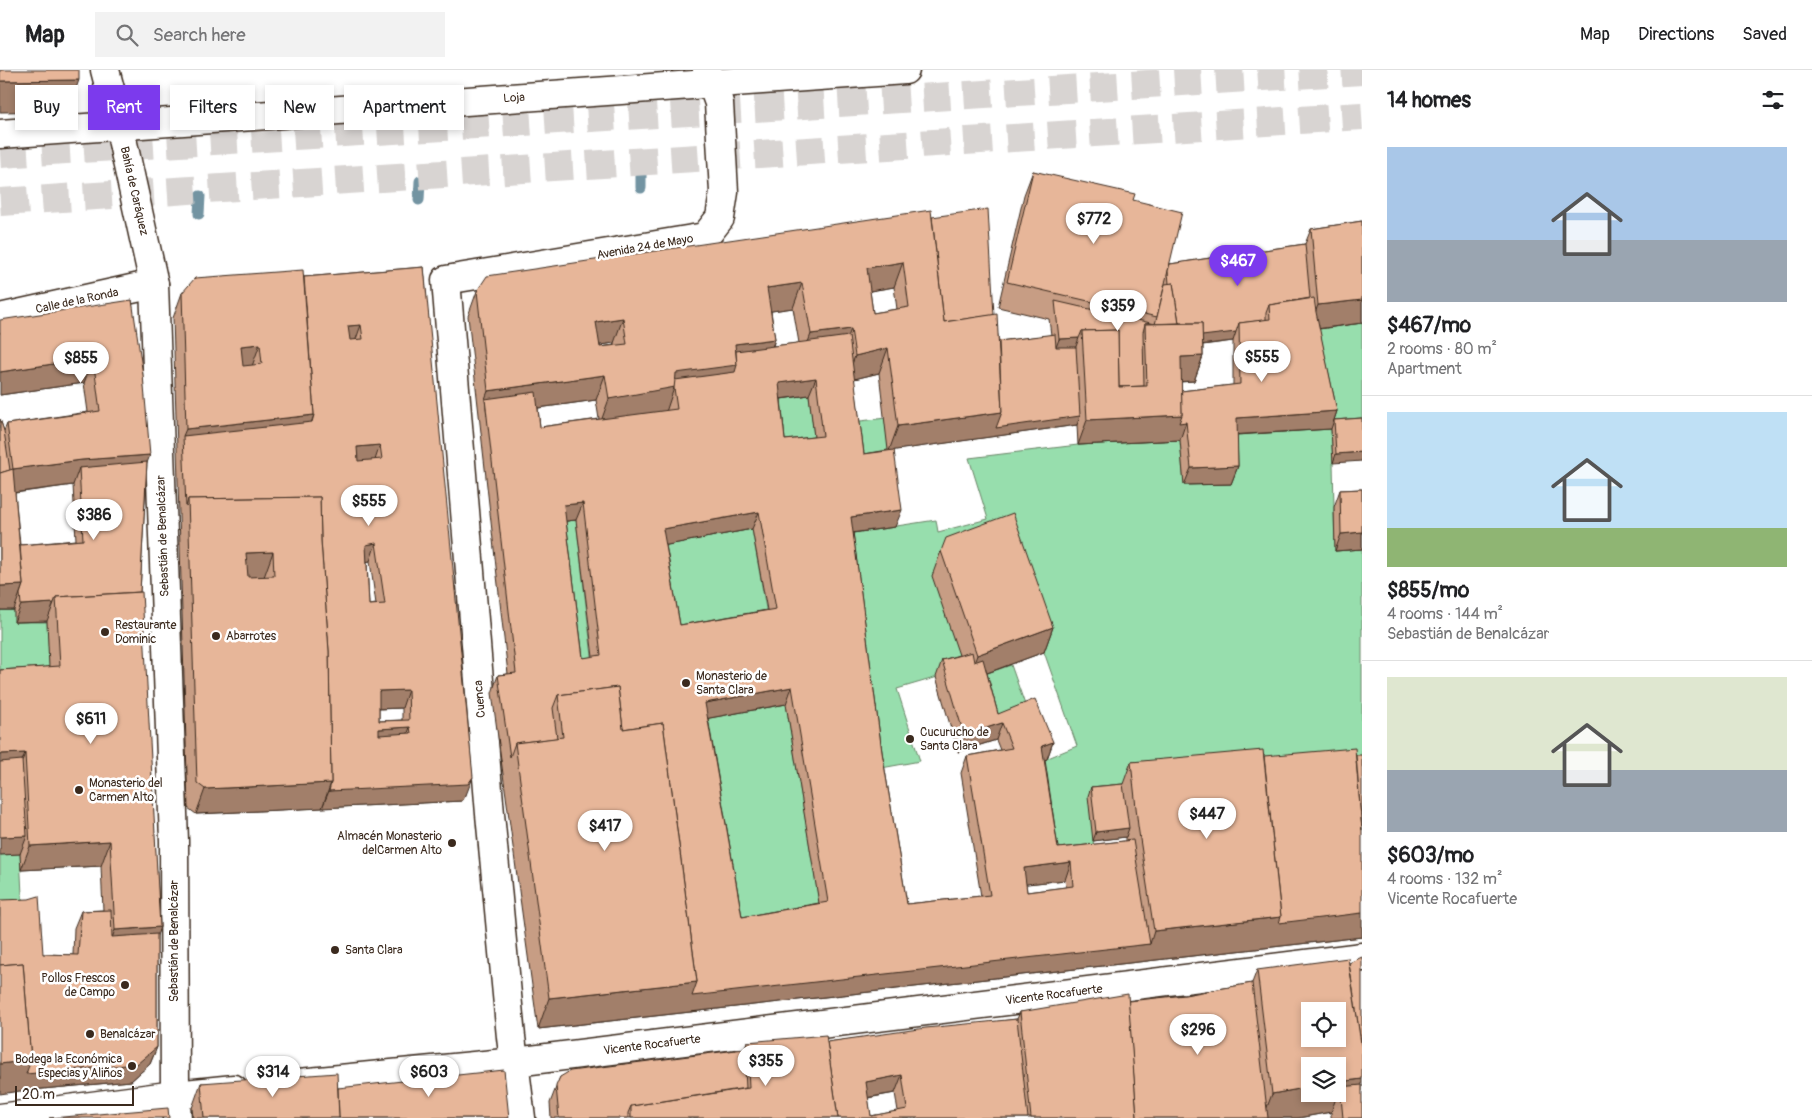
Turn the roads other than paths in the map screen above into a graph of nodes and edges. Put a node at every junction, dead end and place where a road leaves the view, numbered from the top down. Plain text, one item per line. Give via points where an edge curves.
1 (105, 70) edge
2 (905, 70) edge
3 (711, 77) edge
4 (108, 85) edge
5 (160, 119) edge
6 (88, 122) edge
7 (0, 124) edge
8 (88, 125) edge
9 (117, 130) edge
10 (0, 134) edge
11 (446, 280) joint
12 (154, 284) junction
13 (0, 318) edge
14 (1362, 957) edge
15 (515, 1062) junction
16 (176, 1106) edge
17 (0, 1118) edge
18 (521, 1118) edge

1 - 4 street, Bahía de Caráquez
2 - 3 street
3 - 5 street, Loja
3 - 11 street, Avenida 24 de Mayo via 719,103 724,192 720,218 704,237
6 - 7 street
8 - 10 street, Loja
9 - 12 street, Bahía de Caráquez
11 - 15 street, Cuenca via 490,814
12 - 13 street, Calle de la Ronda
12 - 16 street, Sebastián de Benalcázar via 174,841
14 - 15 street, Vicente Rocafuerte
15 - 16 street, Vicente Rocafuerte via 268,1086
15 - 18 street, Cuenca
16 - 17 street, Vicente Rocafuerte

